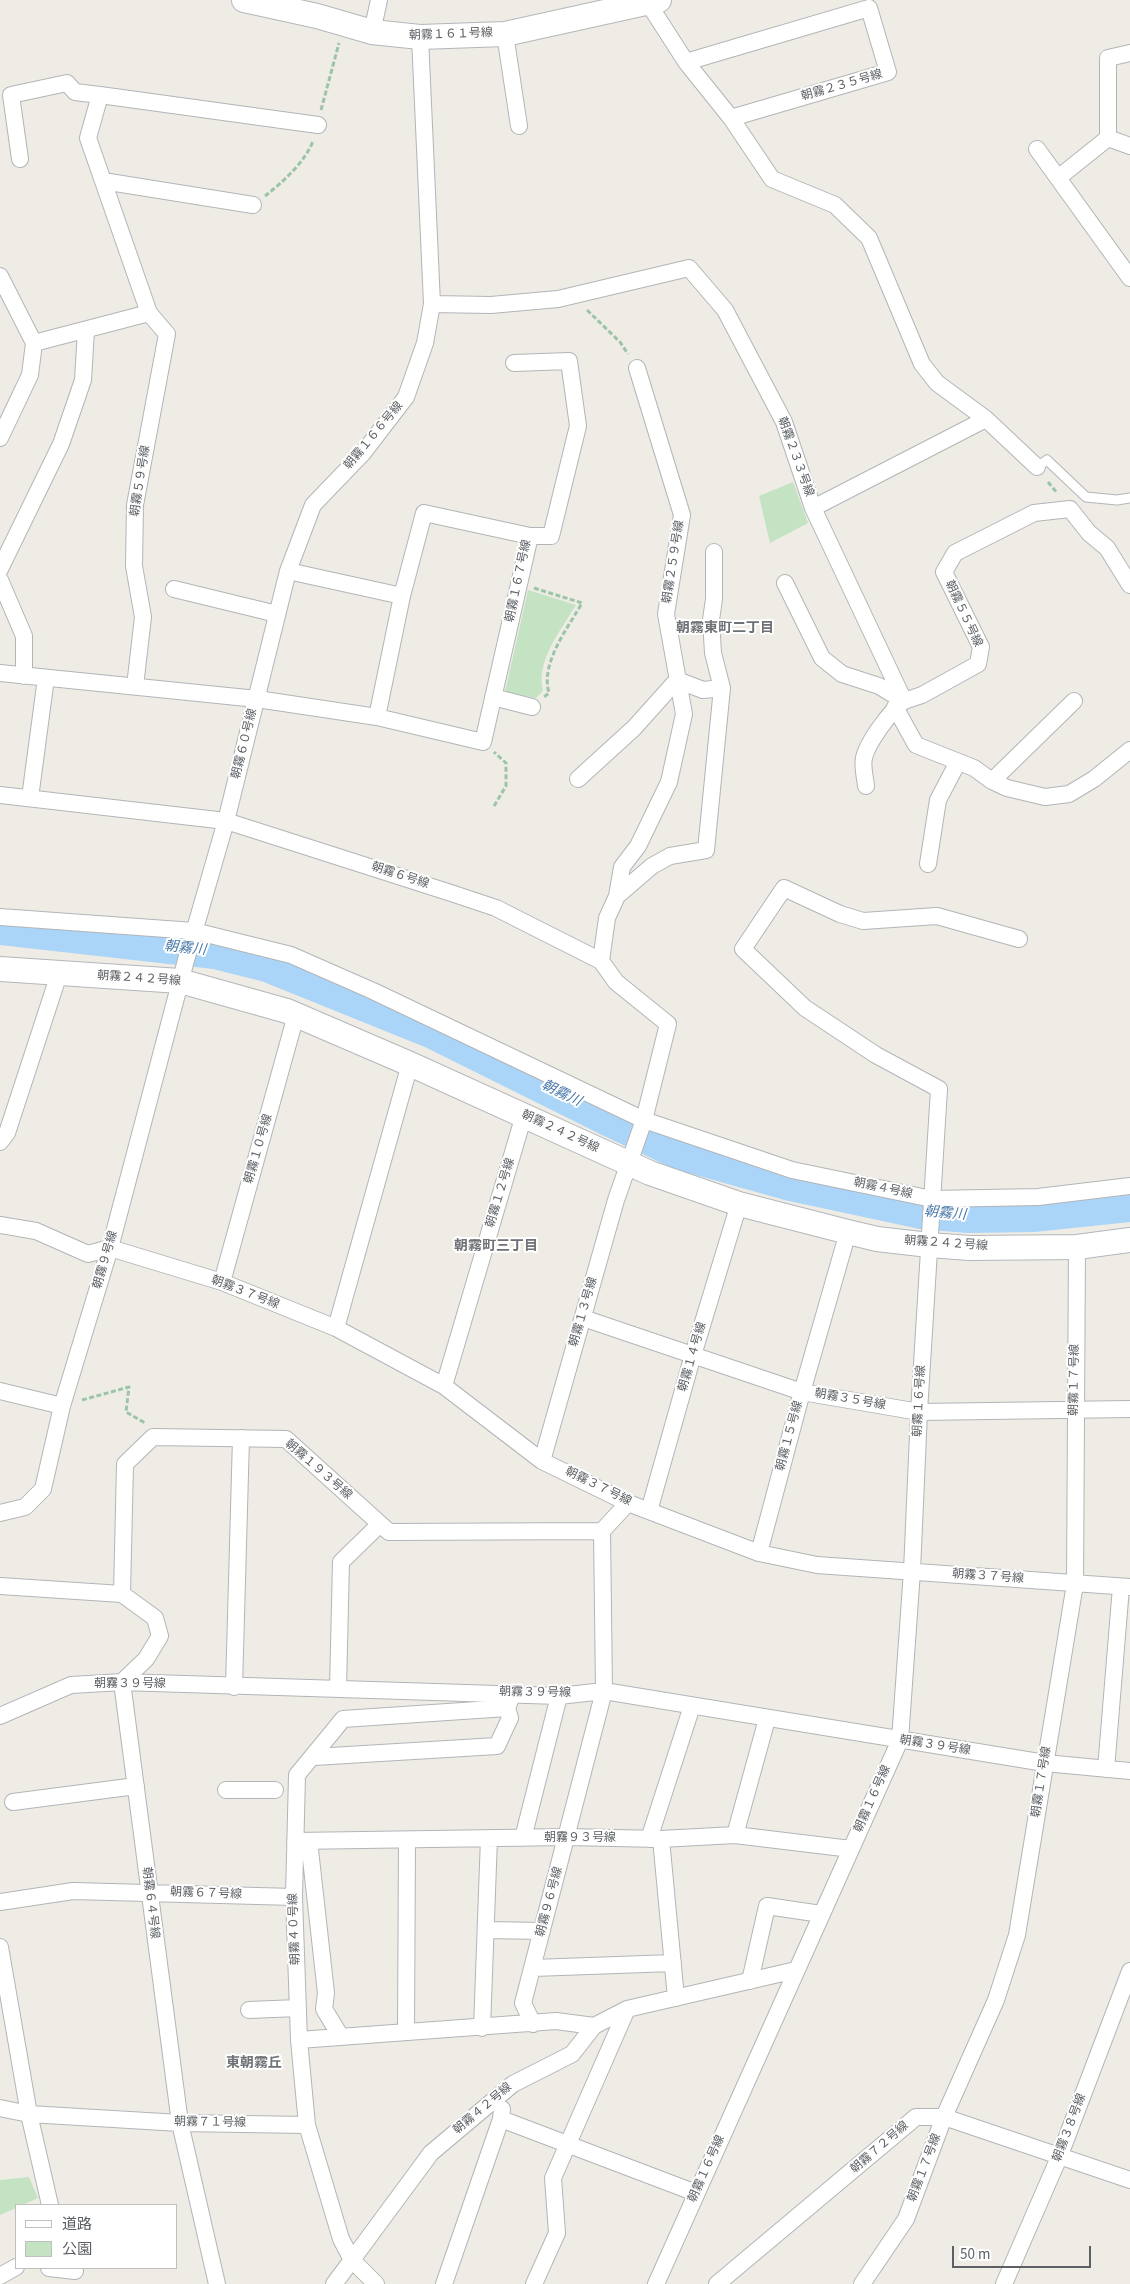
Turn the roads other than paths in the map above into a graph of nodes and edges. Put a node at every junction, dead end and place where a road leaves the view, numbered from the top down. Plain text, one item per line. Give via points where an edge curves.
1 (244, 0) edge
2 (379, 0) edge
3 (654, 1) edge
4 (372, 32) junction
5 (505, 34) junction
6 (420, 38) junction
7 (1130, 53) edge
8 (686, 62) junction
9 (100, 95) junction
10 (731, 118) junction
11 (318, 125) road end
12 (519, 126) dead end
13 (1108, 138) junction
14 (1130, 146) edge
15 (1037, 149) dead end
16 (20, 159) dead end
17 (1058, 178) junction
18 (103, 181) junction
19 (253, 205) road end
20 (0, 276) edge
21 (1130, 278) edge
22 (432, 304) junction
23 (149, 313) junction
24 (86, 330) junction
25 (34, 343) junction
26 (514, 363) dead end
27 (637, 368) road end
28 (986, 419) junction
29 (0, 438) edge
30 (1037, 467) joint
31 (1130, 498) edge
32 (813, 508) junction
33 (530, 536) junction
34 (714, 552) dead end
35 (0, 570) edge
36 (288, 571) junction
37 (0, 580) edge
38 (785, 582) dead end
39 (1130, 585) edge
40 (174, 589) dead end
41 (402, 596) junction
42 (277, 614) junction
43 (0, 673) edge
44 (24, 676) junction
45 (46, 678) junction
46 (677, 680) junction
47 (135, 686) junction
48 (722, 688) junction
49 (493, 697) junction
50 (257, 699) junction
51 (1074, 701) dead end
52 (900, 704) junction
53 (532, 707) road end
54 (377, 717) junction
55 (1130, 750) edge
56 (958, 762) junction
57 (578, 779) dead end
58 (992, 781) junction
59 (866, 786) dead end
60 (0, 795) edge
61 (30, 798) junction
62 (226, 821) junction
63 (928, 864) dead end
64 (617, 896) junction
65 (0, 917) edge
66 (193, 935) junction
67 (1019, 939) dead end
68 (601, 961) junction
69 (0, 969) edge
70 (183, 970) junction
71 (59, 974) junction
72 (296, 1015) junction
73 (410, 1064) junction
74 (524, 1115) junction
75 (643, 1122) junction
76 (2, 1134) edge
77 (631, 1155) junction
78 (1130, 1186) edge
79 (931, 1203) junction
80 (739, 1204) junction
81 (0, 1225) edge
82 (848, 1232) junction
83 (929, 1235) junction
84 (1130, 1240) edge
85 (1077, 1247) junction
86 (110, 1248) junction
87 (222, 1282) junction
88 (583, 1318) junction
89 (336, 1328) junction
90 (693, 1355) junction
91 (444, 1386) junction
92 (0, 1391) edge
93 (802, 1392) junction
94 (62, 1406) junction
95 (1075, 1408) junction
96 (1130, 1409) edge
97 (919, 1412) junction
98 (241, 1438) junction
99 (542, 1461) junction
100 (628, 1502) junction
101 (649, 1511) junction
102 (0, 1513) edge
103 (380, 1524) junction
104 (602, 1531) junction
105 (759, 1553) junction
106 (912, 1571) junction
107 (1075, 1584) junction
108 (0, 1586) edge
109 (1126, 1587) edge
110 (122, 1594) junction
111 (122, 1682) junction
112 (234, 1686) junction
113 (338, 1689) junction
114 (604, 1691) junction
115 (559, 1696) junction
116 (510, 1700) junction
117 (692, 1706) junction
118 (4, 1710) edge
119 (767, 1719) junction
120 (900, 1740) junction
121 (314, 1756) junction
122 (1045, 1763) junction
123 (1106, 1768) junction
124 (1130, 1770) edge
125 (136, 1786) junction
126 (226, 1790) dead end
127 (275, 1790) dead end
128 (13, 1802) dead end
129 (735, 1835) junction
130 (567, 1837) junction
131 (489, 1838) junction
132 (523, 1838) junction
133 (655, 1839) junction
134 (407, 1840) junction
135 (302, 1841) junction
136 (851, 1849) junction
137 (148, 1892) junction
138 (294, 1897) junction
139 (0, 1902) edge
140 (821, 1914) junction
141 (486, 1930) junction
142 (542, 1931) junction
143 (0, 1947) edge
144 (673, 1962) junction
145 (532, 1968) junction
146 (796, 1970) junction
147 (1130, 1971) edge
148 (750, 1981) junction
149 (676, 1998) junction
150 (5, 2001) edge
151 (298, 2008) junction
152 (627, 2009) junction
153 (249, 2010) dead end
154 (533, 2024) junction
155 (594, 2026) junction
156 (482, 2028) junction
157 (406, 2032) junction
158 (341, 2037) junction
159 (299, 2040) junction
160 (503, 2092) junction
161 (0, 2108) edge
162 (29, 2114) junction
163 (944, 2117) junction
164 (501, 2119) junction
165 (180, 2123) junction
166 (307, 2125) junction
167 (568, 2143) junction
168 (1060, 2155) junction
169 (1130, 2180) edge
170 (696, 2193) junction
171 (50, 2204) edge
172 (352, 2260) junction
173 (15, 2268) edge
174 (54, 2269) edge
175 (77, 2274) edge
176 (0, 2276) edge
177 (217, 2284) edge
178 (334, 2284) edge
179 (376, 2284) edge
180 (444, 2284) edge
181 (534, 2284) edge
182 (656, 2284) edge
183 (717, 2284) edge
184 (862, 2284) edge
185 (1004, 2284) edge

1 - 4 street, 朝霧１６１号線
2 - 4 street
3 - 5 street, 朝霧１６１号線
3 - 8 street
4 - 6 street, 朝霧１６１号線
5 - 6 street, 朝霧１６１号線
5 - 12 street
6 - 22 street, 朝霧１６６号線
7 - 13 street via 1108,58
8 - 10 street
8 - 10 street, 朝霧２３５号線 via 869,8 888,72
9 - 11 street
9 - 16 street via 75,92 66,83 10,96
9 - 18 street via 88,138
10 - 28 street via 772,179 835,205 869,238 922,364 937,383
13 - 14 street
13 - 17 street
15 - 17 street
17 - 21 street
18 - 19 street
18 - 23 street
20 - 25 street
22 - 32 street, 朝霧２３３号線 via 558,299 689,268 725,310 780,414
22 - 36 street, 朝霧１６６号線 via 425,343 406,397 363,454 313,505
23 - 24 street
23 - 47 street, 朝霧５９号線 via 167,334 135,505 134,566 143,617
24 - 25 street
24 - 35 street via 82,380 61,444
25 - 29 street via 30,375
26 - 33 street via 569,361 578,426 551,536
27 - 46 street, 朝霧２５９号線 via 682,515 666,614
28 - 30 street
28 - 32 street, 朝霧２３３号線
30 - 31 lane via 1046,460 1086,497
32 - 52 street
33 - 41 street, 朝霧１６７号線 via 424,513
33 - 49 street, 朝霧１６７号線
34 - 48 street via 711,620 713,653
36 - 41 street
36 - 42 street, 朝霧１６６号線
37 - 44 street via 24,636
38 - 52 street via 822,658 842,674 880,686
39 - 52 street, 朝霧５５号線 via 1107,548 1089,533 1070,509 1034,513 955,553 944,572 981,647 978,664
40 - 42 street
41 - 54 street, 朝霧１６７号線
42 - 50 street, 朝霧１６６号線
43 - 44 street, 朝霧６０号線
44 - 45 street, 朝霧６０号線
45 - 47 street, 朝霧６０号線
45 - 61 street
46 - 48 street via 704,690
46 - 57 street via 634,728
46 - 64 street, 朝霧２５９号線 via 684,714 669,782 638,846 622,867
47 - 50 street, 朝霧６０号線
48 - 64 street via 706,850 670,856 652,866
49 - 53 street
49 - 54 street, 朝霧１６７号線 via 483,742
50 - 54 street
50 - 62 street, 朝霧６０号線
51 - 58 street
52 - 56 street via 916,745
52 - 59 street via 881,724 864,758
55 - 58 street via 1069,794 1045,797 1006,788
56 - 58 street via 974,768
56 - 63 street via 938,800
60 - 61 street, 朝霧６号線
61 - 62 street, 朝霧６号線
62 - 66 street, 朝霧６０号線
62 - 68 street, 朝霧６号線 via 496,908
64 - 68 street via 607,918
65 - 66 street, 朝霧４号線
66 - 70 street, 朝霧６０号線
66 - 75 street, 朝霧４号線 via 291,954
67 - 79 street, 朝霧１６号線 via 937,916 863,921 784,888 743,949 805,1008 876,1055 939,1089
68 - 75 street, 朝霧６号線 via 616,982 668,1024
69 - 71 street, 朝霧２４２号線
70 - 71 street, 朝霧２４２号線
70 - 72 street, 朝霧２４２号線
70 - 86 street, 朝霧９号線
71 - 76 street
72 - 73 street, 朝霧２４２号線
72 - 87 street, 朝霧１０号線
73 - 74 street, 朝霧２４２号線
73 - 89 street
74 - 77 street, 朝霧２４２号線
74 - 91 street, 朝霧１２号線
75 - 77 street, 朝霧１３号線
75 - 79 street, 朝霧４号線 via 792,1170
77 - 80 street, 朝霧２４２号線
77 - 88 street, 朝霧１３号線
78 - 79 street, 朝霧４号線 via 1038,1198
79 - 83 street, 朝霧１６号線
80 - 82 street, 朝霧２４２号線
80 - 90 street, 朝霧１４号線
81 - 86 street via 36,1231 88,1254
82 - 83 street, 朝霧２４２号線 via 877,1239
82 - 93 street, 朝霧１５号線
83 - 85 street, 朝霧２４２号線 via 970,1248
83 - 97 street, 朝霧１６号線
84 - 85 street, 朝霧２４２号線
85 - 95 street, 朝霧１７号線
86 - 87 street, 朝霧３７号線
86 - 94 street, 朝霧９号線
87 - 89 street, 朝霧３７号線
88 - 90 street, 朝霧３５号線
88 - 99 street, 朝霧１３号線
89 - 91 street, 朝霧３７号線
90 - 93 street, 朝霧３５号線
90 - 101 street, 朝霧１４号線
91 - 99 street, 朝霧３７号線
92 - 94 street
93 - 97 street, 朝霧３５号線
93 - 105 street, 朝霧１５号線
94 - 102 street, 朝霧９号線 via 43,1490 25,1508
95 - 96 street, 朝霧３５号線
95 - 97 street, 朝霧３５号線
95 - 107 street, 朝霧１７号線
97 - 106 street, 朝霧１６号線
98 - 103 street, 朝霧１９３号線 via 286,1439
98 - 110 street, 朝霧１９３号線 via 154,1437 125,1464
98 - 112 street
99 - 100 street, 朝霧３７号線
100 - 101 street, 朝霧３７号線
100 - 104 street
101 - 105 street, 朝霧３７号線
103 - 104 street, 朝霧１９３号線 via 389,1532
103 - 113 street via 341,1562
104 - 114 street, 朝霧９６号線
105 - 106 street, 朝霧３７号線 via 817,1565
106 - 107 street, 朝霧３７号線
106 - 120 street, 朝霧１６号線
107 - 109 street, 朝霧３７号線
107 - 122 street, 朝霧１７号線
108 - 110 street
109 - 123 street
110 - 111 street via 155,1618 160,1636 146,1659
111 - 112 street, 朝霧３９号線
111 - 118 street, 朝霧３９号線 via 71,1685
111 - 125 street, 朝霧６４号線
112 - 113 street, 朝霧３９号線
113 - 116 street, 朝霧３９号線
114 - 115 street, 朝霧３９号線
114 - 117 street, 朝霧３９号線
114 - 130 street, 朝霧９６号線
115 - 116 street, 朝霧３９号線
115 - 132 street
116 - 121 street, 朝霧４０号線 via 343,1719
116 - 121 street via 510,1718 498,1746
117 - 119 street, 朝霧３９号線
117 - 133 street
119 - 120 street, 朝霧３９号線
119 - 129 street
120 - 122 street, 朝霧３９号線
120 - 136 street, 朝霧１６号線
121 - 135 street, 朝霧４０号線 via 297,1775
122 - 123 street, 朝霧３９号線
122 - 163 street, 朝霧１７号線 via 1017,1935 996,2000
123 - 124 street, 朝霧３９号線
125 - 128 street
125 - 137 street, 朝霧６４号線
126 - 127 street
129 - 133 street, 朝霧９３号線
129 - 136 street, 朝霧９３号線
130 - 132 street, 朝霧９３号線
130 - 133 street, 朝霧９３号線
130 - 142 street, 朝霧９６号線
131 - 132 street, 朝霧９３号線
131 - 134 street, 朝霧９３号線
131 - 141 street
133 - 144 street
134 - 135 street, 朝霧９３号線
134 - 157 street
135 - 138 street, 朝霧４０号線
135 - 158 street via 326,1993 324,2009
136 - 140 street, 朝霧１６号線
137 - 138 street, 朝霧６７号線
137 - 139 street, 朝霧６７号線 via 73,1891
137 - 165 street, 朝霧６４号線
138 - 151 street, 朝霧４０号線
140 - 146 street, 朝霧１６号線
140 - 148 street via 767,1906
141 - 142 street
141 - 156 street
142 - 145 street, 朝霧９６号線
143 - 150 street
144 - 145 street
144 - 149 street
145 - 154 street, 朝霧９６号線 via 523,2003
146 - 148 street, 朝霧４２号線
146 - 170 street, 朝霧１６号線
147 - 168 street, 朝霧３８号線
148 - 149 street, 朝霧４２号線
149 - 152 street, 朝霧４２号線
150 - 162 street
151 - 153 street
151 - 159 street, 朝霧４０号線
152 - 155 street, 朝霧４２号線
152 - 167 street
154 - 155 street via 556,2021
154 - 156 street
155 - 160 street, 朝霧４２号線 via 572,2054
156 - 157 street
157 - 158 street
158 - 159 street
159 - 166 street
160 - 164 street
160 - 172 street, 朝霧４２号線 via 432,2153
161 - 162 street, 朝霧７１号線
162 - 165 street, 朝霧７１号線
162 - 171 street
163 - 168 street, 朝霧７２号線
163 - 183 street, 朝霧７２号線 via 916,2117
163 - 184 street, 朝霧１７号線 via 906,2219
164 - 167 street
164 - 180 street
165 - 166 street, 朝霧７１号線
165 - 177 street, 朝霧６４号線
166 - 172 street via 341,2239
167 - 170 street
167 - 181 street via 553,2178 557,2233
168 - 169 street, 朝霧７２号線
168 - 185 street, 朝霧３８号線
170 - 182 street, 朝霧１６号線
172 - 178 street, 朝霧４２号線
172 - 179 street
173 - 176 street
174 - 175 street

